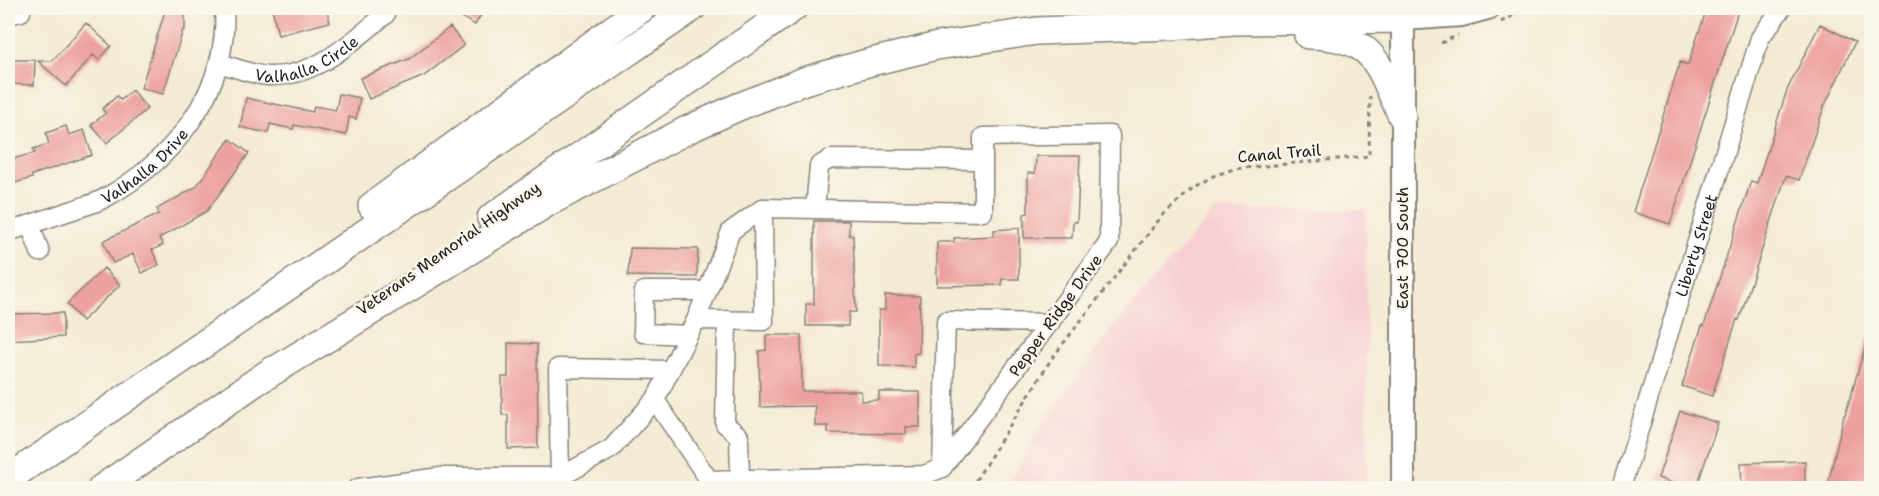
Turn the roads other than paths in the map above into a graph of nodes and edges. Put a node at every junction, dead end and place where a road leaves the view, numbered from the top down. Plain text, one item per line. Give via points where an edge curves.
1 (224, 8) edge
2 (642, 8) edge
3 (692, 8) edge
4 (793, 8) edge
5 (1488, 8) edge
6 (1782, 8) edge
7 (1403, 13) edge
8 (385, 15) dead end
9 (1170, 26) junction
10 (219, 63) junction
11 (1402, 116) junction
12 (983, 160) junction
13 (763, 208) junction
14 (815, 209) junction
15 (30, 225) junction
16 (8, 232) edge
17 (40, 252) dead end
18 (297, 279) junction
19 (707, 291) junction
20 (727, 320) junction
21 (1050, 323) junction
22 (692, 327) junction
23 (670, 370) junction
24 (260, 380) junction
25 (655, 400) junction
26 (942, 468) junction
27 (560, 477) junction
28 (8, 479) edge
29 (740, 479) junction
30 (102, 489) edge
31 (358, 489) edge
32 (1403, 489) edge
33 (1621, 489) edge

1 - 10 street, Valhalla Drive
2 - 18 highway via 362,213
3 - 18 highway
4 - 24 highway, Veterans Memorial Highway
5 - 7 main road via 1462,15
6 - 33 street, Liberty Street via 1760,38
7 - 9 highway
7 - 11 main road, East 700 South
8 - 10 street, Valhalla Circle via 331,57 305,71 268,76
9 - 11 highway via 1225,35 1316,35 1350,41 1374,59
9 - 24 highway via 1053,30 973,39 867,63 766,95 687,130 547,203
10 - 15 street, Valhalla Drive via 204,101 183,133 152,166 102,200
11 - 32 main road, East 700 South
12 - 14 street via 830,159 819,166
12 - 14 street, Pepper Ridge Drive via 983,212
12 - 21 street, Pepper Ridge Drive via 983,137 1110,135 1109,242
13 - 14 street, Pepper Ridge Drive
13 - 19 street via 731,231
13 - 20 street via 764,321
15 - 16 street, Valhalla Drive
15 - 17 street
18 - 28 highway
19 - 22 street
19 - 22 street via 644,291 643,333
20 - 22 street
20 - 29 street via 725,424 740,436
21 - 26 street, Pepper Ridge Drive
21 - 26 street via 946,321
22 - 23 street
23 - 25 street
23 - 27 street via 558,368
24 - 30 highway, Veterans Memorial Highway
25 - 27 street via 611,449
25 - 29 street via 709,480
26 - 29 street via 924,475
27 - 31 street via 441,477

